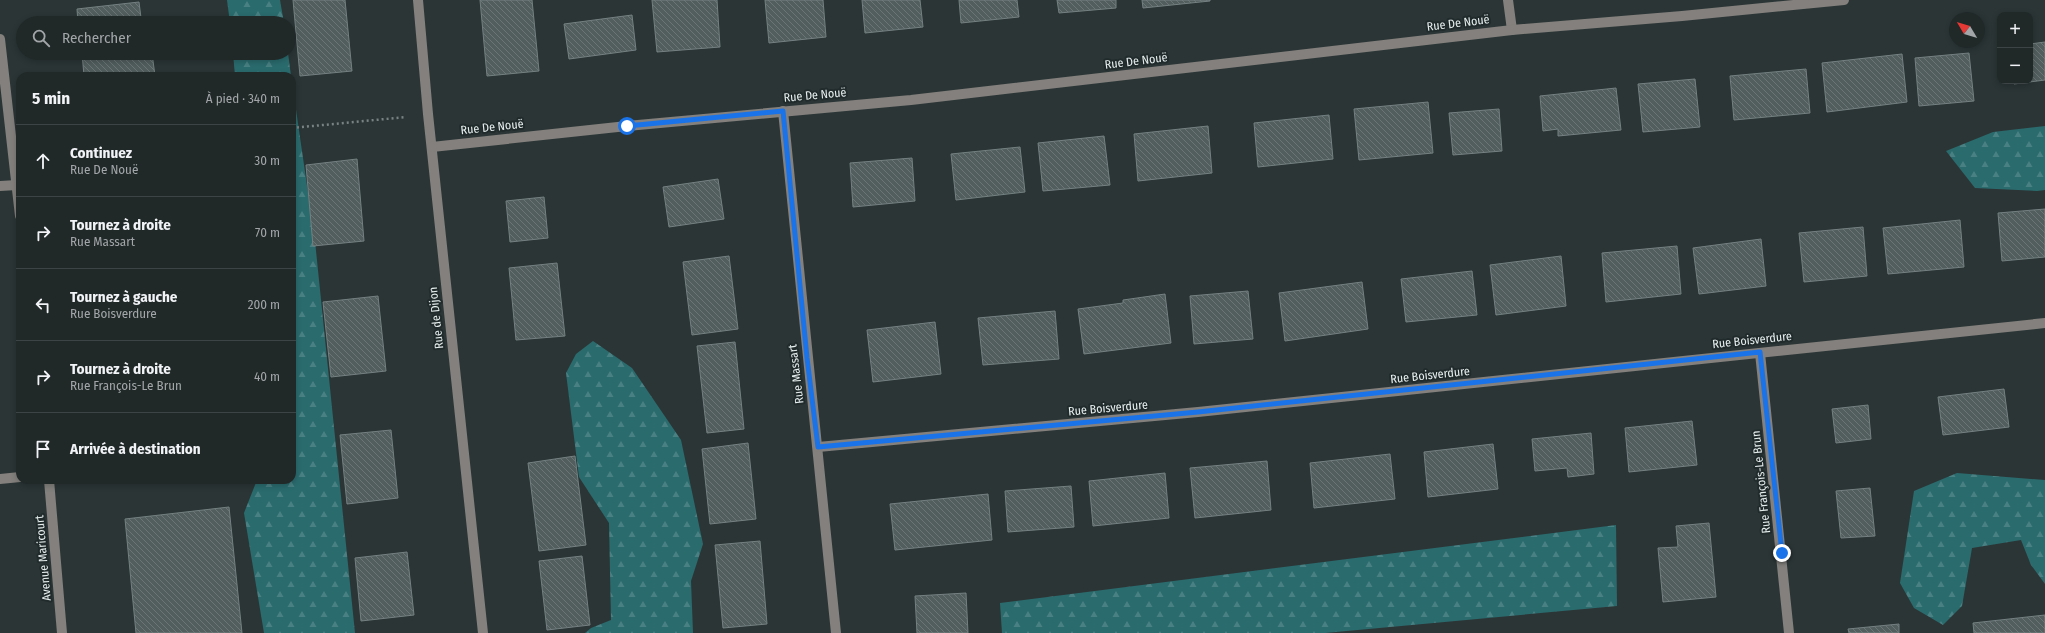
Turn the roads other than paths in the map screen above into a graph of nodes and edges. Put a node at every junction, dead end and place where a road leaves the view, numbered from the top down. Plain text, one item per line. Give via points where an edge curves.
1 (418, 0) edge
2 (1508, 0) edge
3 (1844, 0) edge
4 (1512, 30) junction
5 (0, 39) edge
6 (783, 111) junction
7 (432, 147) junction
8 (16, 176) edge
9 (16, 185) edge
10 (0, 186) edge
11 (2045, 323) edge
12 (1760, 352) junction
13 (818, 447) junction
14 (16, 477) edge
15 (0, 479) edge
16 (49, 484) edge
17 (62, 633) edge
18 (483, 633) edge
19 (836, 633) edge
20 (1789, 633) edge

1 - 7 street, Rue de Dijon
2 - 4 street
3 - 4 street, Rue De Nouë
4 - 6 street, Rue De Nouë via 911,100
5 - 8 street
6 - 7 street, Rue De Nouë
6 - 13 street, Rue Massart
7 - 18 street, Rue de Dijon
9 - 10 street
11 - 12 street, Rue Boisverdure
12 - 13 street, Rue Boisverdure via 1198,412
12 - 20 street, Rue François-Le Brun
13 - 19 street, Rue Massart
14 - 15 street
16 - 17 street, Avenue Maricourt

